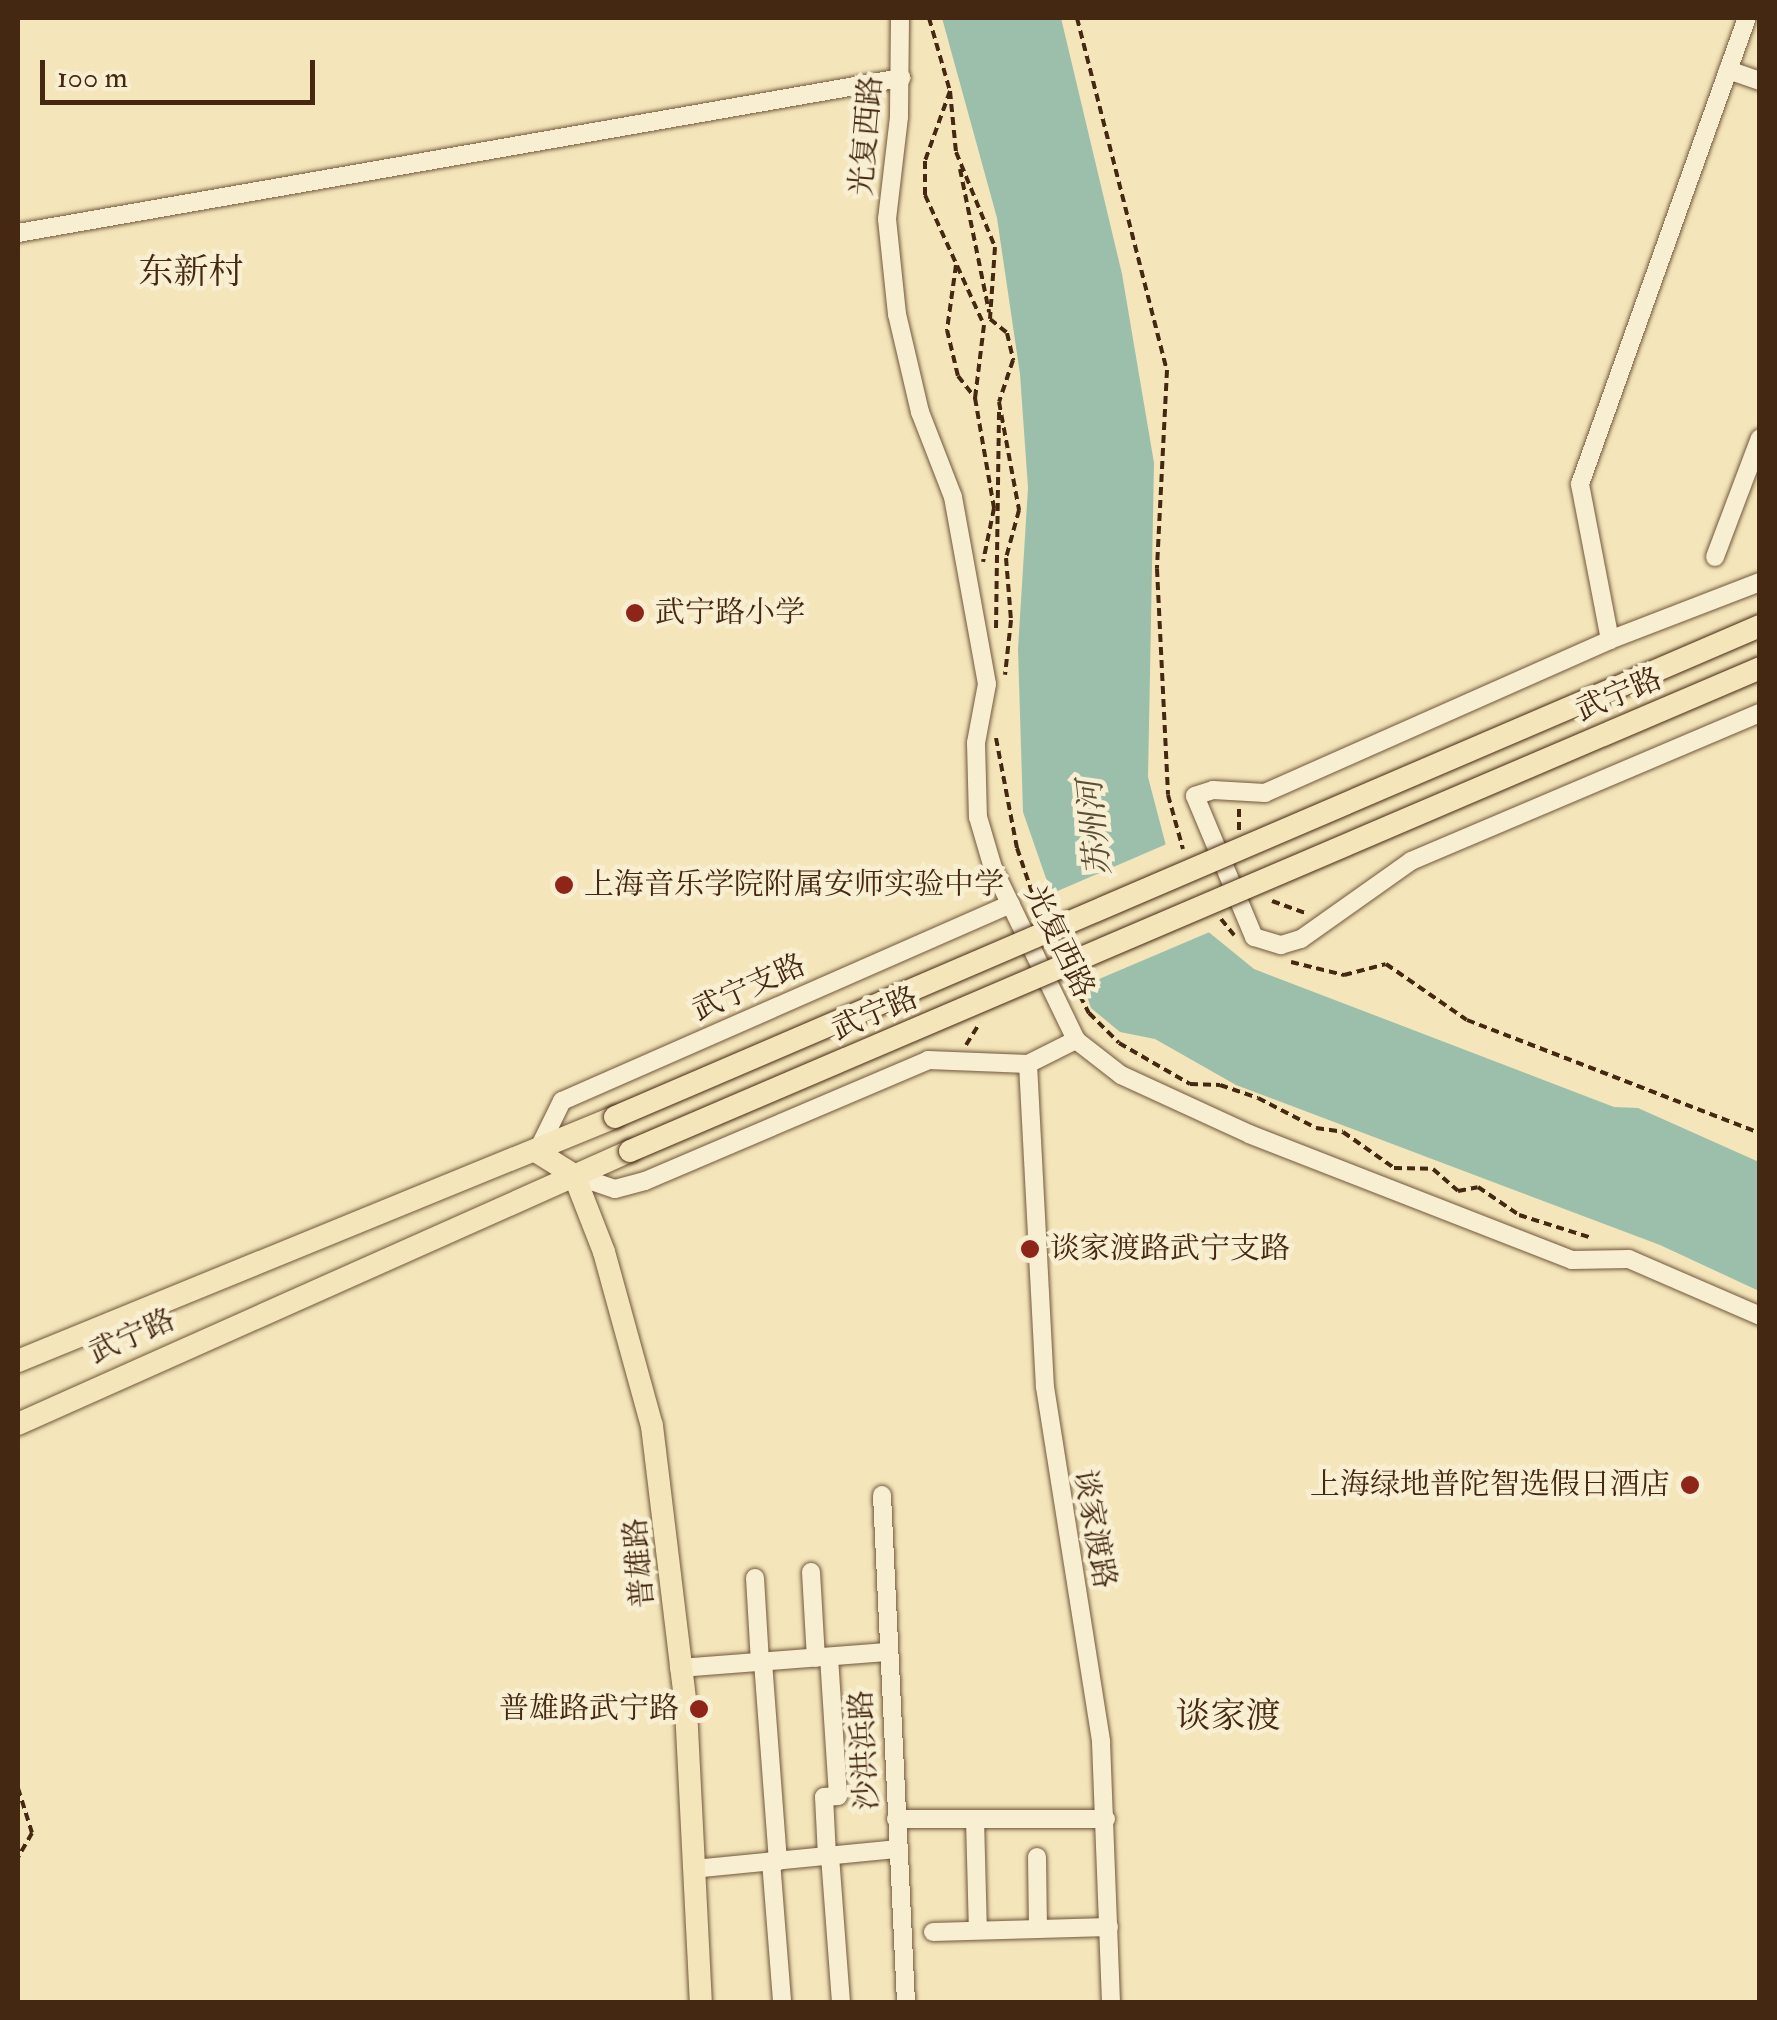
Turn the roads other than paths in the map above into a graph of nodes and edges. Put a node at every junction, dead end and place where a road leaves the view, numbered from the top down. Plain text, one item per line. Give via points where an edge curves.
1 (900, 18) edge
2 (1747, 18) edge
3 (1728, 70) junction
4 (900, 78) junction
5 (1760, 80) edge
6 (18, 232) edge
7 (1760, 438) edge
8 (1715, 558) dead end
9 (1760, 582) edge
10 (1760, 626) edge
11 (1610, 640) junction
12 (1760, 668) edge
13 (1760, 713) edge
14 (1010, 904) junction
15 (1076, 1040) junction
16 (1028, 1064) junction
17 (537, 1152) junction
18 (574, 1175) junction
19 (1760, 1316) edge
20 (18, 1362) edge
21 (18, 1424) edge
22 (882, 1495) dead end
23 (811, 1572) dead end
24 (756, 1578) dead end
25 (886, 1652) junction
26 (823, 1657) junction
27 (762, 1662) junction
28 (679, 1668) junction
29 (896, 1819) junction
30 (975, 1819) junction
31 (1106, 1819) junction
32 (898, 1849) junction
33 (829, 1856) junction
34 (1037, 1857) dead end
35 (774, 1861) junction
36 (693, 1868) junction
37 (1109, 1927) junction
38 (1038, 1929) junction
39 (978, 1930) junction
40 (933, 1932) dead end
41 (701, 2002) edge
42 (782, 2002) edge
43 (841, 2002) edge
44 (906, 2002) edge
45 (1111, 2002) edge

1 - 4 street, 光复西路
2 - 3 street
3 - 5 street
3 - 11 street via 1580,484
4 - 6 street
4 - 14 street, 光复西路 via 888,219 898,314 920,412 953,497 971,583 987,684 976,744 978,817
7 - 8 street
9 - 11 street
10 - 17 main road, 武宁路, bridge
11 - 13 street via 1265,794 1213,790 1195,796 1254,938 1281,945 1411,860
12 - 18 main road, 武宁路, bridge
14 - 15 street, 光复西路
14 - 17 street, 武宁支路 via 562,1101
15 - 16 street
15 - 19 street, 光复西路 via 1121,1075 1267,1141 1572,1260 1629,1259
16 - 18 street via 928,1060 645,1181 615,1189
16 - 31 street, 谈家渡路 via 1045,1387 1096,1704
17 - 18 main road
17 - 20 main road, 武宁路
18 - 21 main road, 武宁路
18 - 28 main road, 普雄路 via 610,1269 648,1408
22 - 25 street, 沙洪浜路
23 - 26 street
24 - 27 street
25 - 26 street
25 - 29 street, 沙洪浜路
26 - 27 street
26 - 33 street via 838,1796 824,1796
27 - 28 street
27 - 35 street
28 - 36 main road, 普雄路
29 - 30 street
29 - 32 street, 沙洪浜路
30 - 31 street
30 - 39 street
31 - 37 street, 谈家渡路
32 - 33 street
32 - 44 street, 沙洪浜路
33 - 35 street
33 - 43 street
34 - 38 street
35 - 36 street
35 - 42 street
36 - 41 main road, 普雄路
37 - 38 street
37 - 45 street, 谈家渡路
38 - 39 street
39 - 40 street

